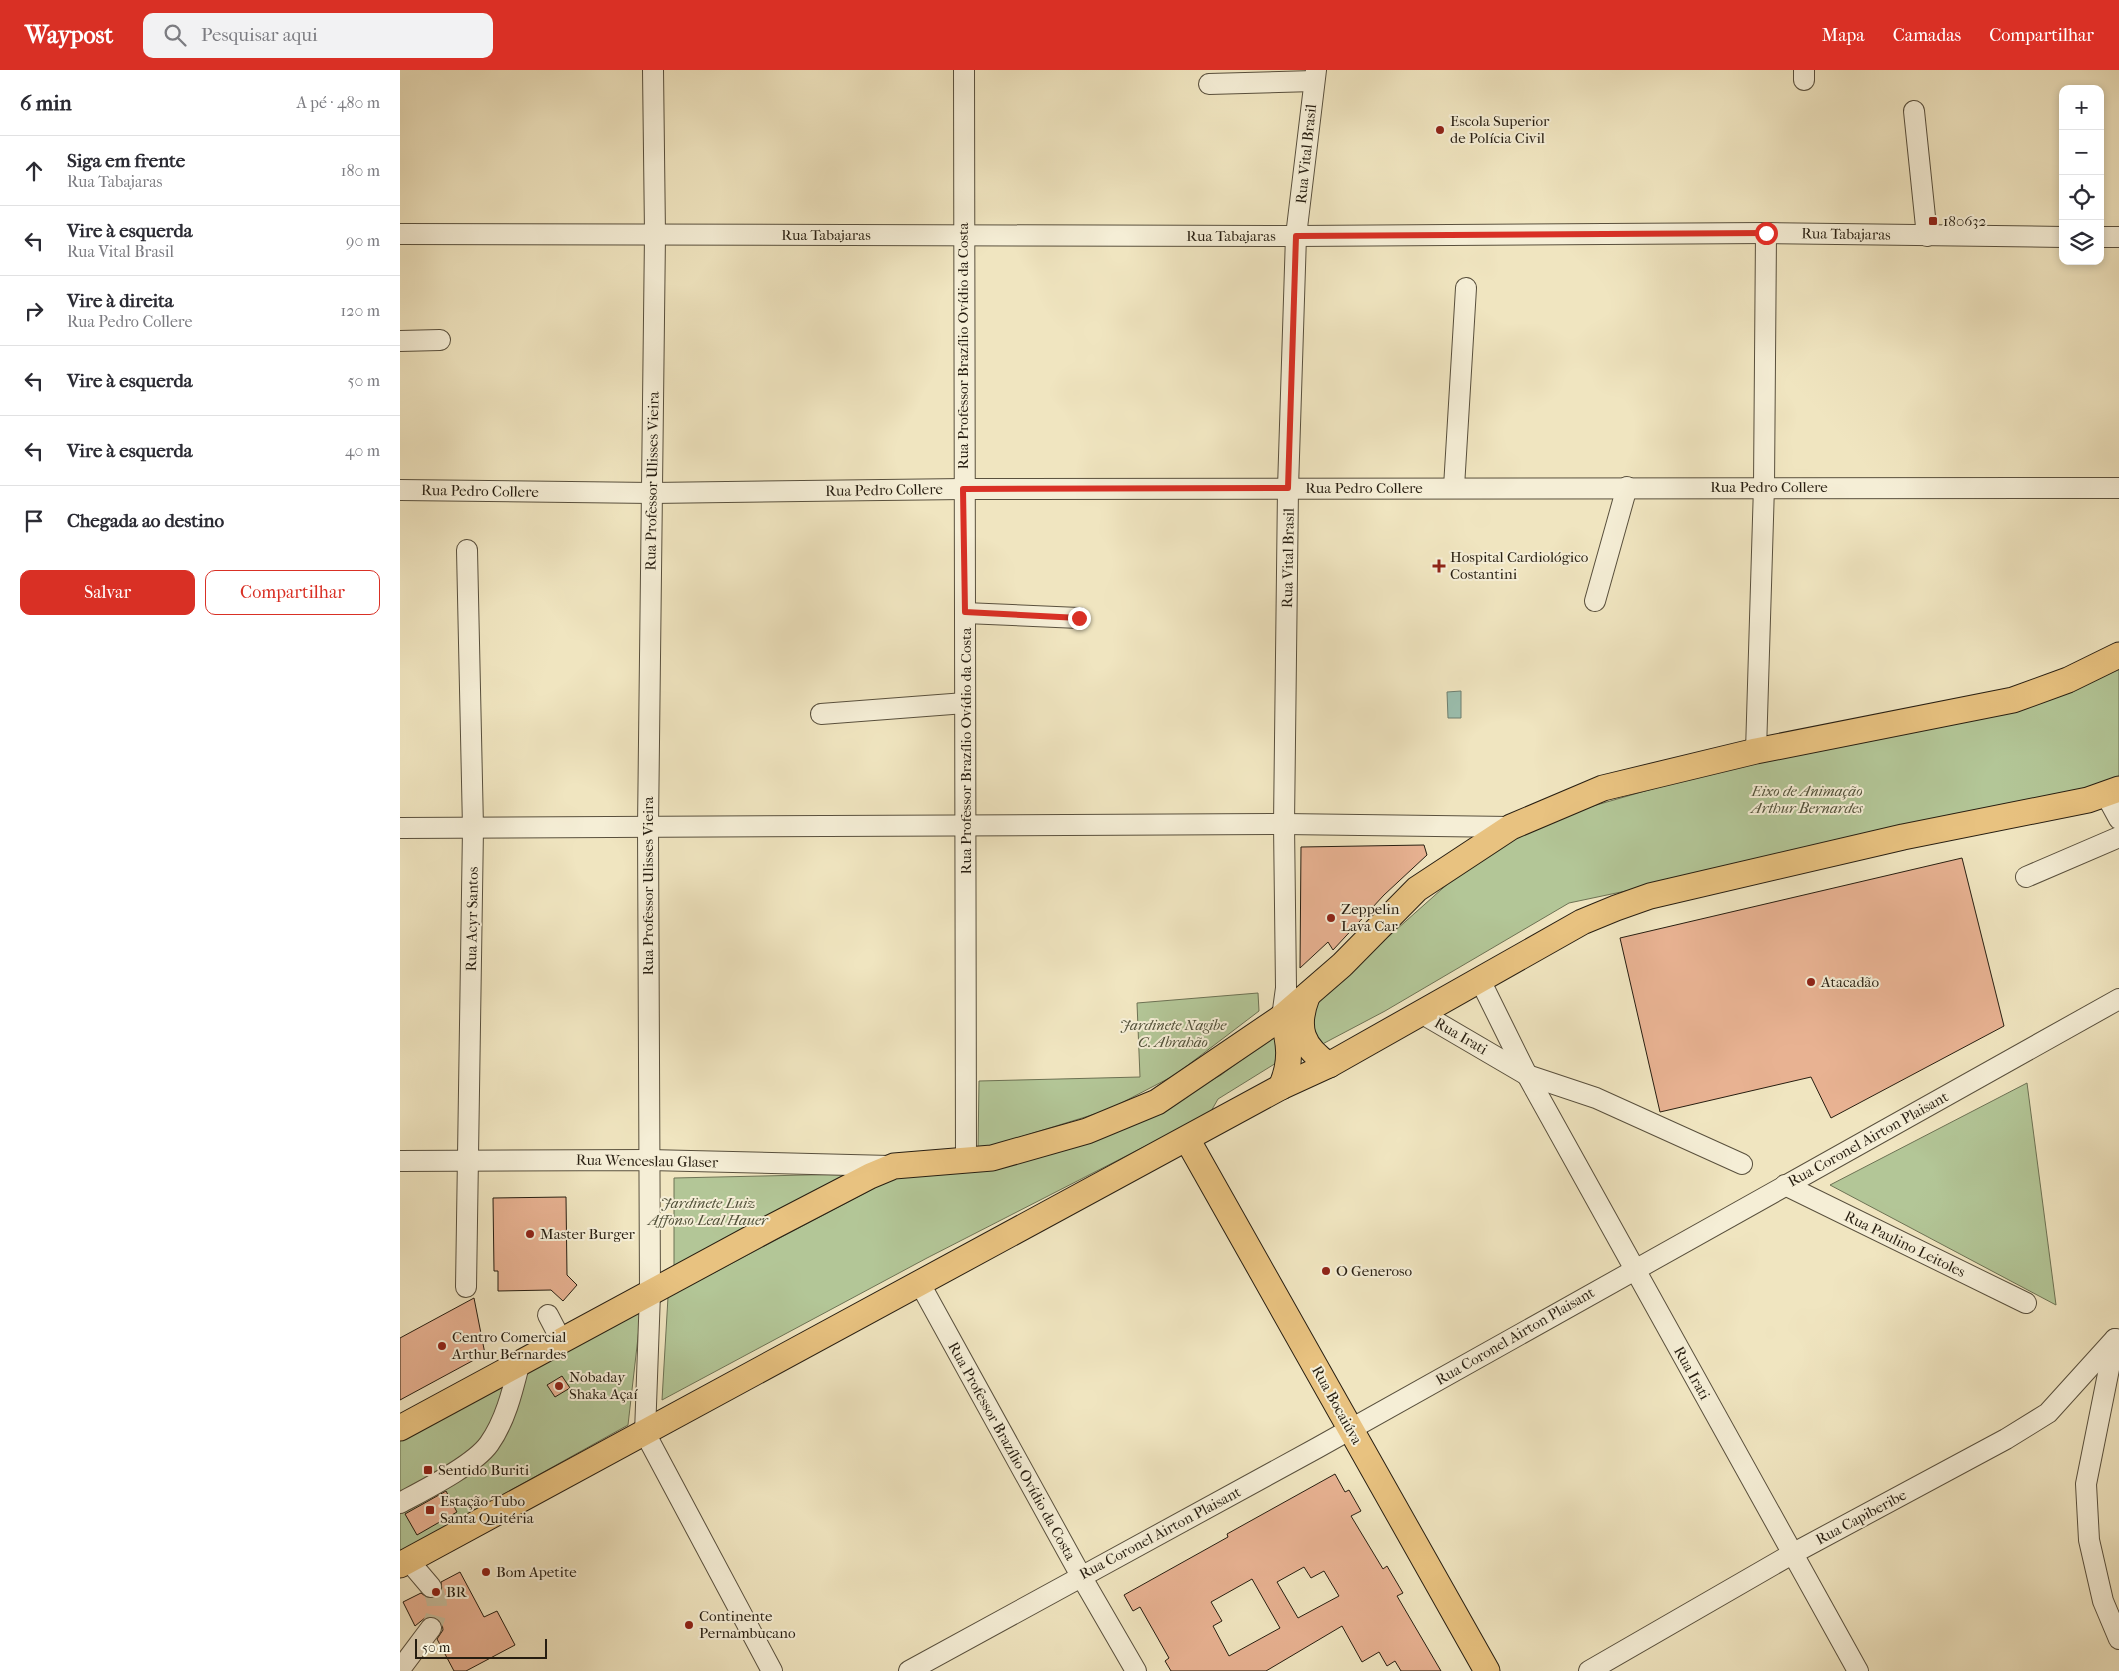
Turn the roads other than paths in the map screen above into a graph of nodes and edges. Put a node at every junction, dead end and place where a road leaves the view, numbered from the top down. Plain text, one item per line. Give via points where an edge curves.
1 (653, 70) edge
2 (964, 70) edge
3 (1315, 75) edge
4 (1210, 84) dead end
5 (1914, 111) dead end
6 (1766, 233) junction
7 (400, 234) edge
8 (655, 234) junction
9 (964, 235) junction
10 (1296, 236) junction
11 (1927, 236) junction
12 (2059, 237) edge
13 (2104, 237) edge
14 (2119, 238) edge
15 (1466, 288) dead end
16 (440, 340) dead end
17 (400, 341) edge
18 (1764, 486) junction
19 (1454, 487) junction
20 (1627, 487) junction
21 (1288, 488) junction
22 (2119, 488) edge
23 (963, 489) junction
24 (400, 490) edge
25 (652, 493) junction
26 (467, 550) dead end
27 (1595, 600) dead end
28 (965, 612) junction
29 (1079, 618) dead end
30 (2119, 655) edge
31 (965, 703) junction
32 (821, 714) dead end
33 (1756, 751) junction
34 (2112, 792) edge
35 (2119, 819) edge
36 (1284, 824) junction
37 (966, 826) junction
38 (648, 827) junction
39 (1511, 827) junction
40 (400, 828) edge
41 (473, 828) junction
42 (2119, 837) edge
43 (2026, 877) dead end
44 (1480, 980) junction
45 (1306, 997) junction
46 (2119, 999) edge
47 (1421, 1013) junction
48 (1282, 1017) junction
49 (1329, 1065) junction
50 (1526, 1075) junction
51 (1281, 1087) junction
52 (1187, 1139) junction
53 (649, 1160) junction
54 (400, 1161) edge
55 (468, 1161) junction
56 (966, 1162) junction
57 (1742, 1164) dead end
58 (894, 1166) junction
59 (1785, 1185) junction
60 (1634, 1269) junction
61 (919, 1282) junction
62 (466, 1288) dead end
63 (650, 1293) junction
64 (2026, 1303) dead end
65 (548, 1315) dead end
66 (2117, 1337) edge
67 (561, 1340) junction
68 (520, 1362) junction
69 (400, 1428) edge
70 (1350, 1429) junction
71 (646, 1433) junction
72 (400, 1503) edge
73 (1792, 1554) junction
74 (404, 1563) edge
75 (1081, 1576) junction
76 (431, 1588) tunnel mouth
77 (432, 1628) tunnel mouth
78 (2119, 1639) edge
79 (401, 1669) edge
80 (772, 1671) edge
81 (909, 1671) edge
82 (1136, 1671) edge
83 (1487, 1671) edge
84 (1589, 1671) edge
85 (1858, 1671) edge

1 - 8 street, Rua Professor Ulisses Vieira
2 - 9 street, Rua Professor Brazílio Ovídio da Costa
3 - 4 street
3 - 10 street, Rua Vital Brasil
5 - 11 street
6 - 10 street, Rua Tabajaras
6 - 11 street, Rua Tabajaras
6 - 18 street
7 - 8 street, Rua Tabajaras
8 - 9 street, Rua Tabajaras
8 - 25 street, Rua Professor Ulisses Vieira
9 - 10 street, Rua Tabajaras
9 - 23 street, Rua Professor Brazílio Ovídio da Costa
10 - 21 street, Rua Vital Brasil
11 - 12 street, Rua Tabajaras
13 - 14 street
15 - 19 street
16 - 17 street
18 - 20 street, Rua Pedro Collere
18 - 22 street, Rua Pedro Collere
18 - 33 street
19 - 20 street, Rua Pedro Collere
19 - 21 street, Rua Pedro Collere
20 - 27 street
21 - 23 street, Rua Pedro Collere
21 - 36 street, Rua Vital Brasil
23 - 25 street, Rua Pedro Collere
23 - 28 street, Rua Professor Brazílio Ovídio da Costa
24 - 25 street, Rua Pedro Collere
25 - 38 street, Rua Professor Ulisses Vieira
26 - 41 street, Rua Acyr Santos
28 - 29 street
28 - 31 street, Rua Professor Brazílio Ovídio da Costa
30 - 33 main road via 2068,680 2013,700
31 - 32 street
31 - 37 street, Rua Professor Brazílio Ovídio da Costa
33 - 39 main road via 1603,788
34 - 35 street
34 - 44 main road via 2060,807 1903,837 1650,896 1582,922
36 - 37 street
36 - 39 street
36 - 48 street, Rua Vital Brasil via 1286,988
37 - 38 street
37 - 56 street, Rua Professor Brazílio Ovídio da Costa
38 - 41 street
38 - 53 street, Rua Professor Ulisses Vieira
39 - 45 main road via 1417,889
40 - 41 street
41 - 55 street, Rua Acyr Santos
42 - 43 street
44 - 47 main road
44 - 50 street, Rua Irati
45 - 48 main road
45 - 49 main road via 1301,1031 1306,1045
46 - 59 street, Rua Coronel Airton Plaisant
47 - 49 main road
47 - 50 street, Rua Irati
48 - 51 main road via 1290,1056 1288,1072
48 - 56 main road via 1157,1102 1087,1131 992,1158
49 - 51 main road
50 - 57 street via 1596,1098
50 - 60 street, Rua Irati
51 - 52 main road
52 - 61 main road
52 - 70 main road, Rua Bocaiúva
53 - 55 street, Rua Wenceslau Glaser
53 - 58 street, Rua Wenceslau Glaser
53 - 63 street, Rua Professor Ulisses Vieira
54 - 55 street, Rua Wenceslau Glaser
55 - 62 street, Rua Acyr Santos
56 - 58 main road
58 - 63 main road
59 - 60 street, Rua Coronel Airton Plaisant
59 - 64 street, Rua Paulino Leitoles
60 - 70 street, Rua Coronel Airton Plaisant
60 - 73 street, Rua Irati
61 - 71 main road
61 - 75 street, Rua Professor Brazílio Ovídio da Costa
63 - 67 main road
63 - 71 street, Rua Professor Ulisses Vieira
65 - 67 street
66 - 73 street, Rua Capiberibe via 2048,1413 2006,1439
66 - 78 street via 2086,1484 2090,1540 2103,1600
67 - 68 main road
68 - 69 main road
68 - 72 street via 510,1401 489,1444 459,1470
70 - 75 street, Rua Coronel Airton Plaisant
70 - 83 main road, Rua Bocaiúva
71 - 74 main road
71 - 80 street, Rua Professor Ulisses Vieira
73 - 84 street, Rua Capiberibe
73 - 85 street, Rua Irati
74 - 76 street
75 - 81 street, Rua Coronel Airton Plaisant
75 - 82 street, Rua Professor Brazílio Ovídio da Costa
77 - 79 street

